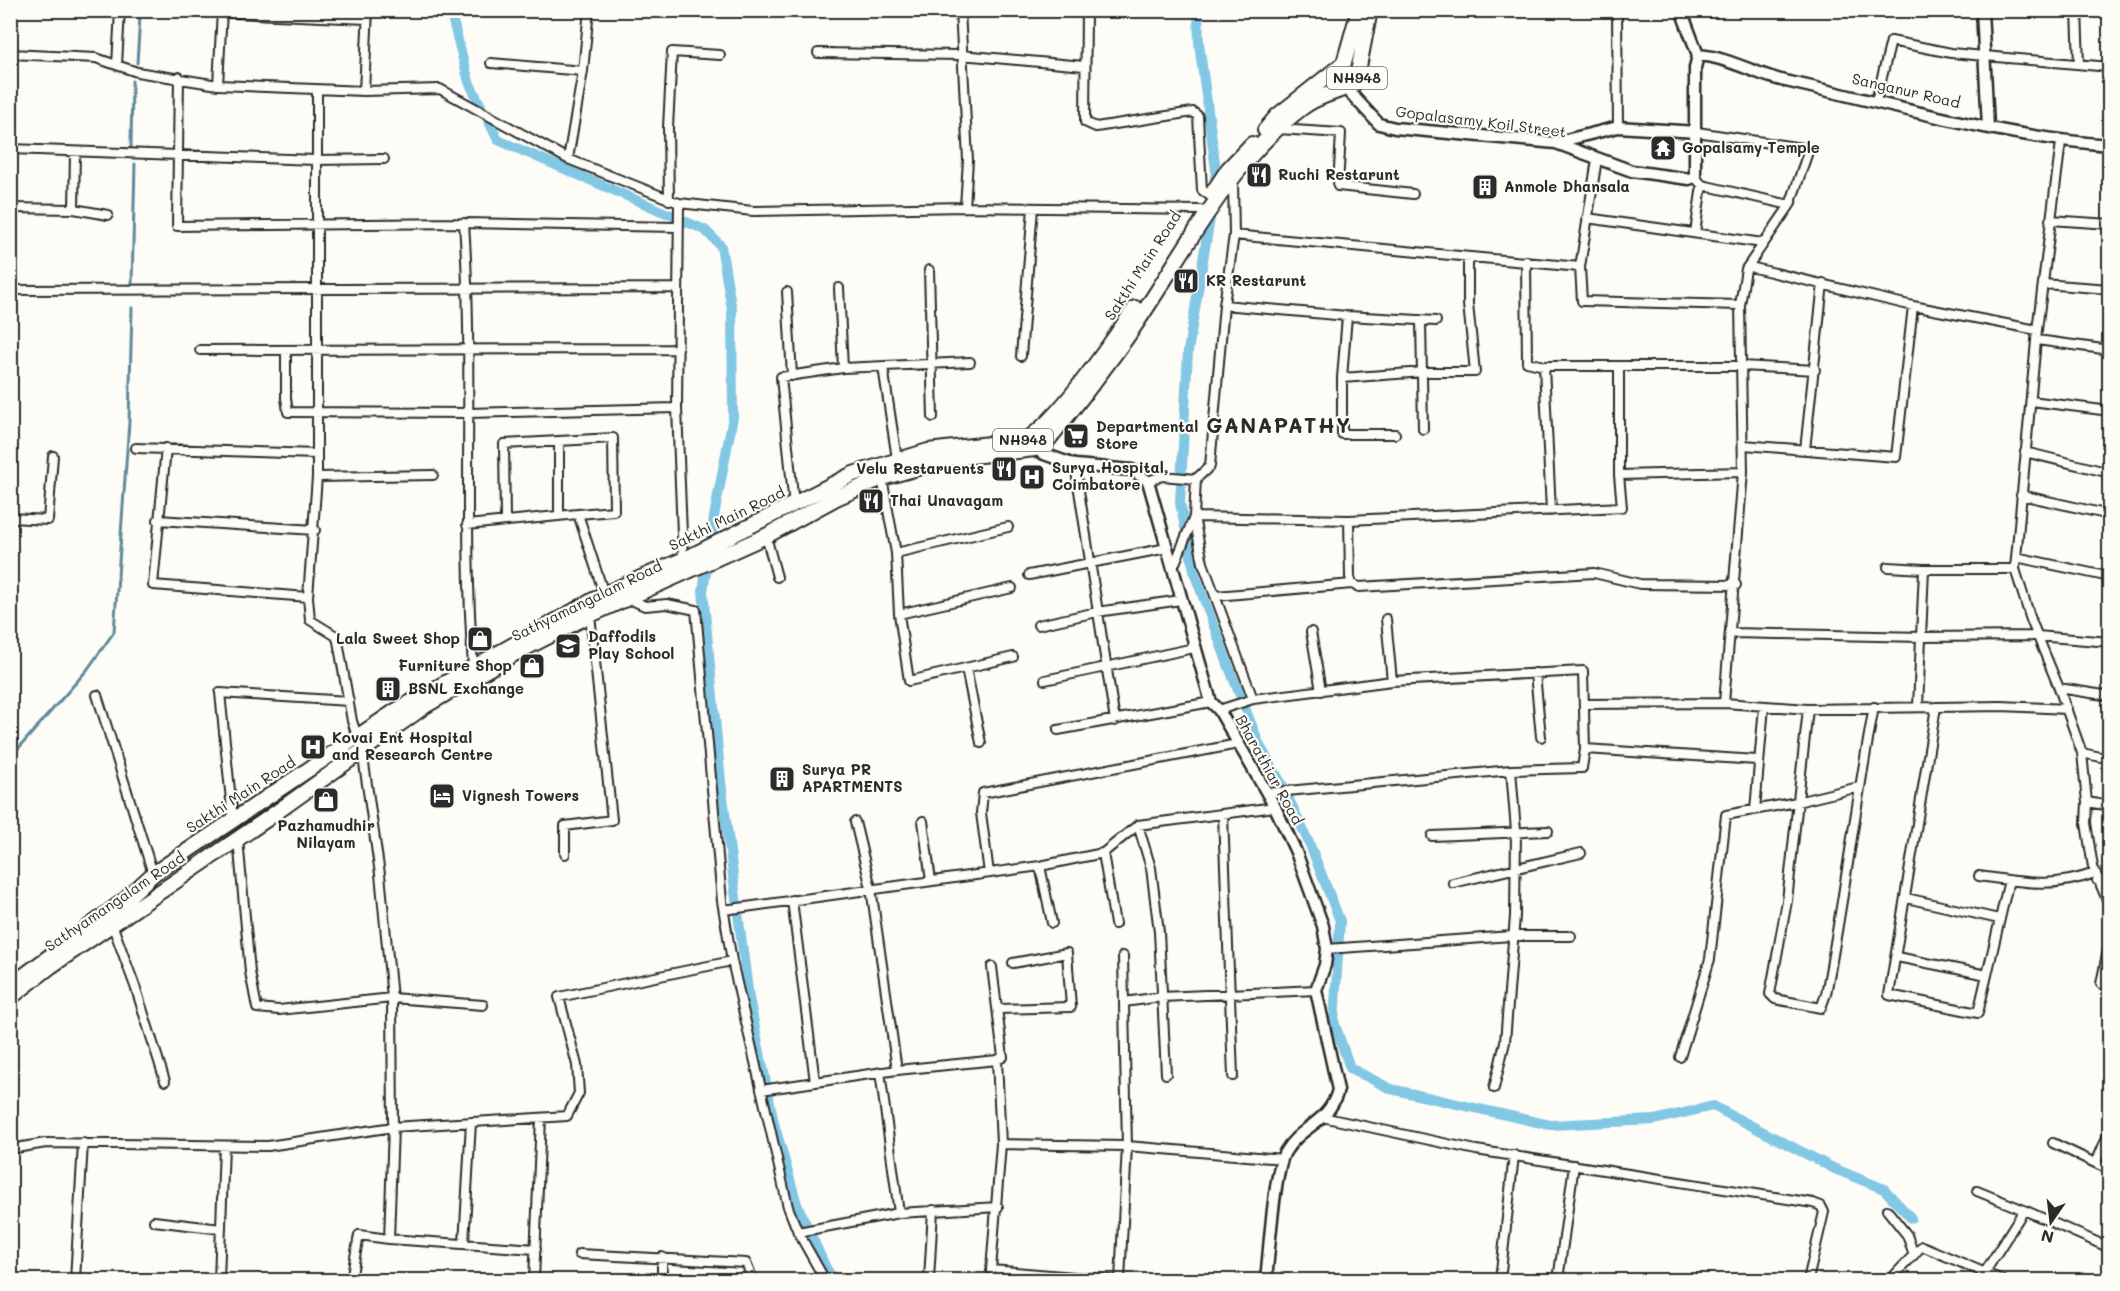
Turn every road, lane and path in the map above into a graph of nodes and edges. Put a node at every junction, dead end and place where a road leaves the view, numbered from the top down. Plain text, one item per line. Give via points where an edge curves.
1 (120, 10) edge
2 (165, 10) edge
3 (589, 10) edge
4 (960, 10) edge
5 (1086, 10) edge
6 (1617, 10) edge
7 (1681, 10) edge
8 (1982, 10) edge
9 (2077, 10) edge
10 (222, 12) edge
11 (1364, 14) edge
12 (367, 15) edge
13 (818, 53) dead end
14 (10, 54) edge
15 (961, 55) junction
16 (1698, 55) junction
17 (720, 56) dead end
18 (1984, 57) junction
19 (491, 63) dead end
20 (117, 64) junction
21 (2079, 64) junction
22 (1084, 66) junction
23 (2109, 67) edge
24 (583, 72) junction
25 (1332, 73) junction
26 (178, 77) junction
27 (218, 85) junction
28 (1347, 88) junction
29 (317, 90) junction
30 (364, 91) junction
31 (1876, 101) junction
32 (1618, 127) junction
33 (1988, 127) junction
34 (1278, 129) junction
35 (1697, 132) junction
36 (1556, 142) junction
37 (2061, 142) junction
38 (2109, 145) edge
39 (10, 149) edge
40 (75, 152) junction
41 (178, 155) junction
42 (384, 159) dead end
43 (568, 159) junction
44 (1597, 159) junction
45 (316, 160) junction
46 (1231, 174) junction
47 (1698, 181) junction
48 (1413, 194) dead end
49 (1214, 195) junction
50 (669, 200) junction
51 (679, 203) junction
52 (1790, 205) junction
53 (965, 207) junction
54 (10, 208) edge
55 (1033, 208) junction
56 (74, 209) junction
57 (1200, 210) junction
58 (108, 215) dead end
59 (1587, 218) junction
60 (2050, 220) junction
61 (315, 223) junction
62 (464, 223) junction
63 (2109, 224) edge
64 (677, 227) junction
65 (1695, 233) junction
66 (1234, 235) junction
67 (1763, 243) junction
68 (1468, 257) junction
69 (1526, 261) junction
70 (1580, 267) junction
71 (1750, 267) junction
72 (929, 270) dead end
73 (1823, 283) junction
74 (2043, 284) junction
75 (678, 288) junction
76 (839, 288) dead end
77 (468, 289) junction
78 (2109, 289) edge
79 (10, 290) edge
80 (316, 290) junction
81 (787, 292) dead end
82 (1224, 305) junction
83 (1740, 305) junction
84 (1913, 306) junction
85 (1347, 316) junction
86 (1421, 321) junction
87 (1436, 321) dead end
88 (2037, 330) junction
89 (2037, 340) junction
90 (200, 350) dead end
91 (286, 350) junction
92 (678, 350) junction
93 (2109, 350) edge
94 (316, 351) junction
95 (469, 351) junction
96 (1021, 356) dead end
97 (931, 362) junction
98 (970, 362) dead end
99 (883, 366) junction
100 (1544, 366) junction
101 (1619, 366) junction
102 (1742, 366) junction
103 (843, 368) junction
104 (1815, 370) junction
105 (1424, 372) junction
106 (792, 376) junction
107 (1342, 378) junction
108 (2031, 401) junction
109 (677, 408) junction
110 (317, 411) junction
111 (2109, 411) edge
112 (468, 413) junction
113 (933, 417) dead end
114 (1423, 429) dead end
115 (1395, 434) dead end
116 (559, 441) junction
117 (1030, 444) junction
118 (1744, 445) junction
119 (136, 448) dead end
120 (166, 448) junction
121 (1806, 450) junction
122 (2025, 452) junction
123 (317, 454) junction
124 (52, 456) dead end
125 (897, 459) junction
126 (1075, 465) junction
127 (1743, 472) junction
128 (2109, 473) edge
129 (433, 476) dead end
130 (1619, 476) junction
131 (317, 477) junction
132 (882, 478) junction
133 (1195, 479) junction
134 (1148, 481) junction
135 (2021, 495) junction
136 (794, 506) junction
137 (1551, 511) junction
138 (578, 514) junction
139 (559, 516) junction
140 (2109, 516) edge
141 (1193, 517) junction
142 (10, 518) edge
143 (505, 519) junction
144 (158, 520) junction
145 (1349, 520) junction
146 (467, 525) junction
147 (1008, 527) dead end
148 (315, 530) junction
149 (766, 536) junction
150 (1167, 548) junction
151 (896, 553) junction
152 (2016, 556) junction
153 (685, 563) junction
154 (1090, 564) junction
155 (1888, 567) dead end
156 (1173, 568) junction
157 (1924, 569) junction
158 (2015, 569) junction
159 (1029, 576) dead end
160 (777, 577) dead end
161 (2109, 577) edge
162 (1352, 584) junction
163 (1736, 585) junction
164 (1012, 588) dead end
165 (604, 594) junction
166 (1216, 596) junction
167 (308, 597) junction
168 (627, 598) junction
169 (1181, 600) junction
170 (1097, 612) junction
171 (899, 614) junction
172 (590, 615) junction
173 (1386, 620) dead end
174 (1038, 625) dead end
175 (1311, 632) dead end
176 (1732, 633) junction
177 (2037, 636) junction
178 (1923, 637) junction
179 (2109, 642) edge
180 (1194, 648) junction
181 (1013, 657) dead end
182 (473, 666) junction
183 (1106, 666) junction
184 (966, 668) junction
185 (1535, 673) junction
186 (1046, 680) dead end
187 (1392, 681) junction
188 (2059, 688) junction
189 (1321, 691) junction
190 (97, 695) dead end
191 (2109, 696) edge
192 (1252, 699) junction
193 (349, 701) junction
194 (1725, 703) junction
195 (1584, 704) junction
196 (1764, 706) junction
197 (1218, 707) junction
198 (1874, 707) junction
199 (1918, 707) junction
200 (1936, 707) junction
201 (1808, 709) junction
202 (2067, 709) junction
203 (1114, 722) junction
204 (1058, 730) dead end
205 (1541, 737) dead end
206 (981, 743) dead end
207 (360, 744) junction
208 (1238, 744) junction
209 (1585, 749) junction
210 (2082, 753) junction
211 (2109, 759) edge
212 (1757, 760) junction
213 (1510, 770) junction
214 (1859, 787) junction
215 (1267, 793) junction
216 (1797, 802) junction
217 (2087, 802) junction
218 (2109, 806) edge
219 (1275, 807) junction
220 (1755, 810) junction
221 (1223, 815) junction
222 (233, 820) junction
223 (923, 821) dead end
224 (855, 822) dead end
225 (1138, 825) junction
226 (1516, 831) junction
227 (1548, 831) dead end
228 (1432, 836) dead end
229 (238, 839) junction
230 (1103, 853) junction
231 (1581, 853) dead end
232 (565, 854) dead end
233 (1040, 866) junction
234 (1516, 870) junction
235 (989, 873) junction
236 (153, 874) junction
237 (1979, 876) dead end
238 (2096, 877) junction
239 (2008, 880) junction
240 (931, 881) junction
241 (2109, 882) edge
242 (1453, 884) dead end
243 (871, 888) junction
244 (1906, 898) junction
245 (792, 900) junction
246 (2109, 907) edge
247 (724, 910) junction
248 (1999, 919) junction
249 (1052, 923) dead end
250 (112, 924) junction
251 (1115, 924) dead end
252 (1512, 936) junction
253 (1571, 936) dead end
254 (2109, 939) edge
255 (1328, 949) junction
256 (1123, 956) dead end
257 (1897, 957) junction
258 (732, 961) junction
259 (1013, 963) dead end
260 (992, 967) dead end
261 (1988, 975) junction
262 (2101, 984) dead end
263 (10, 986) edge
264 (1316, 990) junction
265 (1230, 994) junction
266 (1161, 997) junction
267 (10, 998) edge
268 (392, 998) junction
269 (1124, 1002) junction
270 (483, 1005) dead end
271 (999, 1010) junction
272 (1680, 1057) dead end
273 (997, 1060) junction
274 (897, 1070) junction
275 (880, 1072) junction
276 (1166, 1074) dead end
277 (1233, 1076) dead end
278 (165, 1081) dead end
279 (815, 1082) junction
280 (1494, 1089) dead end
281 (761, 1090) junction
282 (1323, 1117) junction
283 (541, 1118) junction
284 (471, 1122) junction
285 (393, 1127) junction
286 (2109, 1130) edge
287 (83, 1143) junction
288 (2053, 1143) dead end
289 (1001, 1144) junction
290 (224, 1146) junction
291 (1127, 1146) junction
292 (10, 1149) edge
293 (1514, 1155) junction
294 (1282, 1159) junction
295 (2096, 1163) junction
296 (1574, 1164) junction
297 (2109, 1170) edge
298 (1977, 1191) dead end
299 (998, 1207) junction
300 (933, 1210) junction
301 (1887, 1210) dead end
302 (2024, 1210) junction
303 (899, 1213) junction
304 (154, 1221) dead end
305 (221, 1228) junction
306 (798, 1232) junction
307 (389, 1239) junction
308 (464, 1244) junction
309 (2109, 1248) edge
310 (536, 1249) junction
311 (579, 1254) dead end
312 (1914, 1255) junction
313 (662, 1257) junction
314 (1985, 1273) junction
315 (1028, 1277) edge
316 (1106, 1280) edge
317 (75, 1281) edge
318 (219, 1281) edge
319 (351, 1281) edge
320 (534, 1281) edge
321 (662, 1281) edge
322 (753, 1281) edge
323 (825, 1281) edge
324 (929, 1281) edge
325 (1120, 1281) edge
326 (1266, 1281) edge
327 (1500, 1281) edge
328 (1558, 1281) edge
329 (1808, 1281) edge
330 (1890, 1281) edge
331 (1980, 1281) edge
332 (2002, 1281) edge

1 - 20 street
2 - 10 street
3 - 24 street
4 - 15 street
5 - 22 street
6 - 32 street
7 - 16 main road
8 - 18 main road
9 - 21 street
10 - 12 street
10 - 27 street
11 - 25 highway, Sakthi Main Road / NH948 via 1344,63
11 - 28 highway, NH948 via 1357,77
12 - 30 street
13 - 15 street
14 - 20 street via 96,58
15 - 22 street
15 - 53 street via 968,160
16 - 31 main road, Sanganur Road via 1715,57 1763,76
16 - 35 main road
17 - 50 street via 672,52
18 - 21 street
18 - 31 street via 1891,41
18 - 33 main road
19 - 24 street
20 - 26 street via 137,72
21 - 23 street
22 - 49 street via 1084,122 1096,126 1187,111 1198,116 1202,190
24 - 43 street
25 - 28 main road, Gopalasamy Koil Street
25 - 46 highway, Sakthi Main Road / NH948 via 1277,116
26 - 27 street
26 - 41 street
27 - 29 street
28 - 34 highway, NH948 via 1325,94
28 - 36 main road, Gopalasamy Koil Street via 1379,124
29 - 30 street
29 - 45 street
30 - 43 street via 440,89
31 - 33 main road, Sanganur Road
32 - 35 main road
32 - 36 main road
33 - 37 main road, Sanganur Road
34 - 46 highway, NH948
34 - 48 street via 1341,133 1338,186
35 - 47 main road
35 - 52 street via 1809,149
36 - 44 main road, Gopalasamy Koil Street
37 - 38 main road, Sanganur Road
37 - 60 street
39 - 40 street
40 - 41 street
40 - 56 street
41 - 45 street
41 - 61 street via 177,226
42 - 45 street
43 - 50 street
44 - 47 main road, Gopalasamy Koil Street via 1632,171
44 - 59 street
45 - 61 street
46 - 49 highway, Sakthi Main Road / NH948
46 - 66 street
47 - 52 street
47 - 65 street
49 - 57 highway, Sakthi Main Road / NH948
49 - 117 highway, NH948 via 1196,232 1129,334 1049,439
50 - 51 street
51 - 53 street via 753,211
51 - 64 street
52 - 67 street
53 - 55 street
54 - 56 street
55 - 57 street
55 - 96 street
56 - 58 street
57 - 117 highway, Sakthi Main Road / NH948 via 1116,337
59 - 65 street
59 - 70 street
60 - 63 street
60 - 74 street
61 - 62 street
61 - 80 street
62 - 64 street
62 - 77 street
64 - 75 street
65 - 67 street
66 - 68 street
66 - 82 street
67 - 71 street
68 - 69 street
68 - 105 street via 1475,372
69 - 70 street
69 - 100 street via 1527,362
70 - 83 street via 1582,301
71 - 73 street
71 - 83 street via 1743,279
72 - 97 street
73 - 84 street
73 - 104 street
74 - 78 street
74 - 88 street
75 - 77 street
75 - 92 street
76 - 103 street
77 - 80 street
77 - 95 street
79 - 80 street
80 - 94 street
81 - 106 street
82 - 85 street
82 - 133 street via 1210,466
83 - 102 street
84 - 88 street
84 - 121 street via 1896,457
85 - 86 street
85 - 107 street
86 - 87 street
86 - 105 street
88 - 89 street
89 - 93 street
89 - 108 street
90 - 91 street
91 - 94 street
91 - 110 street via 288,412
92 - 95 street
92 - 109 street
94 - 95 street
94 - 110 street
95 - 112 street
97 - 98 street
97 - 99 street
97 - 113 street
99 - 103 street
99 - 125 street
100 - 101 street
100 - 137 street
101 - 102 street
101 - 130 street
102 - 104 street
102 - 118 street
103 - 106 street
104 - 121 street
105 - 107 street
105 - 114 street
106 - 136 street via 781,377
107 - 115 street via 1341,434
108 - 111 street
108 - 122 street
109 - 112 street
109 - 153 street
110 - 112 street
110 - 123 street
112 - 146 street
116 - 138 street via 613,438 614,511
116 - 139 street
116 - 143 street via 504,444
117 - 125 highway, Sakthi Main Road / NH948 via 928,451
117 - 126 main road
117 - 132 highway, Sathyamangalam Road / NH948 via 953,458
118 - 121 street
118 - 127 street
119 - 120 street
120 - 123 street
120 - 144 street
122 - 128 street
122 - 135 street
123 - 131 street
124 - 142 street via 48,520
125 - 136 highway, Sakthi Main Road / NH948 via 854,474
126 - 134 main road via 1132,470
126 - 154 street
127 - 130 street
127 - 163 street
129 - 131 street
130 - 137 street via 1622,507
131 - 148 street
132 - 149 highway, Sathyamangalam Road / NH948
132 - 151 street
133 - 134 street via 1162,476
133 - 141 street
134 - 150 main road, Bharathiar Road
135 - 140 street
135 - 152 street
136 - 153 highway, Sakthi Main Road / NH948
137 - 145 street
138 - 139 street
138 - 165 street
139 - 143 street
141 - 145 street
141 - 156 street
141 - 166 street
143 - 146 street
144 - 148 street
144 - 167 street via 153,585
145 - 162 street
146 - 182 street
147 - 151 street
148 - 167 street
149 - 153 highway, Sathyamangalam Road / NH948 via 729,553
149 - 160 street
150 - 154 street
150 - 156 main road, Bharathiar Road
151 - 171 street
152 - 158 street
152 - 161 street
153 - 165 highway, Sakthi Main Road / NH948
153 - 168 highway, Sathyamangalam Road / NH948
154 - 159 street
154 - 170 street
155 - 157 street
156 - 169 main road, Bharathiar Road
157 - 158 street
157 - 178 street
158 - 177 street
162 - 163 street via 1369,587 1594,573 1640,584
162 - 166 street
163 - 176 street
164 - 171 street
165 - 182 highway, Sakthi Main Road / NH948
166 - 192 street
167 - 193 street via 310,620 336,636
168 - 172 highway, Sathyamangalam Road / NH948
168 - 247 street via 645,606 667,604 696,610
169 - 170 street
169 - 180 main road, Bharathiar Road
170 - 174 street
170 - 183 street
171 - 184 street via 909,681
172 - 207 highway, Sathyamangalam Road / NH948
172 - 232 street via 612,820 565,826
173 - 187 street
175 - 189 street
176 - 178 street
176 - 194 street
177 - 178 street
177 - 179 street
177 - 188 street
178 - 199 street
180 - 183 street
180 - 197 main road, Bharathiar Road
181 - 184 street
182 - 207 highway, Sakthi Main Road / NH948 via 397,710
183 - 186 street
183 - 203 street
184 - 206 street
185 - 187 street
185 - 195 street via 1583,671
185 - 205 street
187 - 189 street
188 - 191 street
188 - 202 street
189 - 192 street
190 - 236 street
192 - 197 street
193 - 207 street
193 - 222 street via 220,693
194 - 195 street
194 - 196 street
195 - 209 street
196 - 201 street
196 - 212 street
197 - 203 street
197 - 208 main road, Bharathiar Road
198 - 199 street
198 - 201 street
198 - 214 street
199 - 200 street
200 - 202 street
200 - 244 street
201 - 216 street
202 - 210 street
203 - 204 street
207 - 222 highway, Sakthi Main Road / NH948
207 - 229 highway, Sathyamangalam Road / NH948
207 - 268 street via 380,874
208 - 215 main road, Bharathiar Road
208 - 235 street via 983,793 981,813
209 - 212 street
209 - 213 street via 1582,768
210 - 211 street
210 - 217 street
212 - 220 street
213 - 215 street
213 - 226 street
214 - 216 street
214 - 216 street via 1848,875 1821,1008 1775,999 1770,994 1786,902
215 - 219 main road, Bharathiar Road
216 - 220 street
217 - 218 street
217 - 238 street via 2086,823
219 - 221 street
219 - 255 main road, Bharathiar Road via 1296,852
220 - 272 street via 1726,815 1710,959
221 - 225 street
221 - 265 street
222 - 236 highway, Sakthi Main Road / NH948
223 - 240 street
224 - 243 street
225 - 230 street
225 - 266 street via 1151,868 1159,932
226 - 227 street
226 - 228 street
226 - 234 street
229 - 250 highway, Sathyamangalam Road / NH948
229 - 268 street via 257,1008 279,1010
230 - 233 street
230 - 251 street
231 - 234 street
233 - 235 street
233 - 249 street
234 - 242 street
234 - 252 street
235 - 240 street
236 - 263 highway, Sakthi Main Road / NH948 via 125,900
237 - 239 street
238 - 239 street via 2039,884
238 - 241 street
238 - 246 street
239 - 248 street
240 - 243 street
243 - 245 street
243 - 274 street
244 - 248 street
244 - 257 street
245 - 247 street
245 - 279 street
247 - 258 street
248 - 261 street
250 - 267 highway, Sathyamangalam Road / NH948
250 - 278 street
252 - 253 street
252 - 255 street
252 - 280 street via 1505,1042
254 - 262 street
255 - 264 main road, Bharathiar Road
256 - 269 street
257 - 261 street
257 - 261 street via 1889,995 1900,998 1978,1013
258 - 281 street
258 - 283 street via 559,997 577,1065 579,1093 567,1116
259 - 271 street via 1067,953 1071,1007
260 - 271 street
264 - 265 street
264 - 282 main road via 1338,1090 1334,1106
265 - 266 street
265 - 277 street
266 - 269 street
266 - 276 street
268 - 270 street
268 - 285 street
269 - 291 street
271 - 273 street via 1003,1057
273 - 274 street
273 - 289 street
274 - 275 street
275 - 279 street
275 - 303 street
279 - 281 street
281 - 306 street via 788,1207
282 - 293 street
282 - 294 main road via 1292,1142
283 - 284 street
283 - 310 street
284 - 285 street
284 - 308 street
285 - 290 street via 268,1146
285 - 307 street
286 - 295 street
287 - 290 street
287 - 292 street via 46,1143
287 - 317 street
288 - 295 street
289 - 291 street
289 - 299 street
290 - 305 street
291 - 294 street
291 - 325 street
293 - 296 street
293 - 327 street
294 - 326 main road
295 - 297 street
296 - 328 street
296 - 329 street via 1821,1206 1824,1212
298 - 302 street
299 - 300 street
299 - 315 street via 991,1270
300 - 303 street
300 - 324 street
301 - 312 street via 1907,1235
302 - 309 street
302 - 314 street
303 - 306 street
304 - 305 street
305 - 318 street
306 - 323 street
307 - 308 street
307 - 319 street via 359,1235
308 - 310 street
310 - 320 street
311 - 313 street
312 - 314 street via 1922,1246
312 - 330 street
313 - 321 street
313 - 322 street via 746,1263
314 - 331 street
314 - 332 street
315 - 316 street

